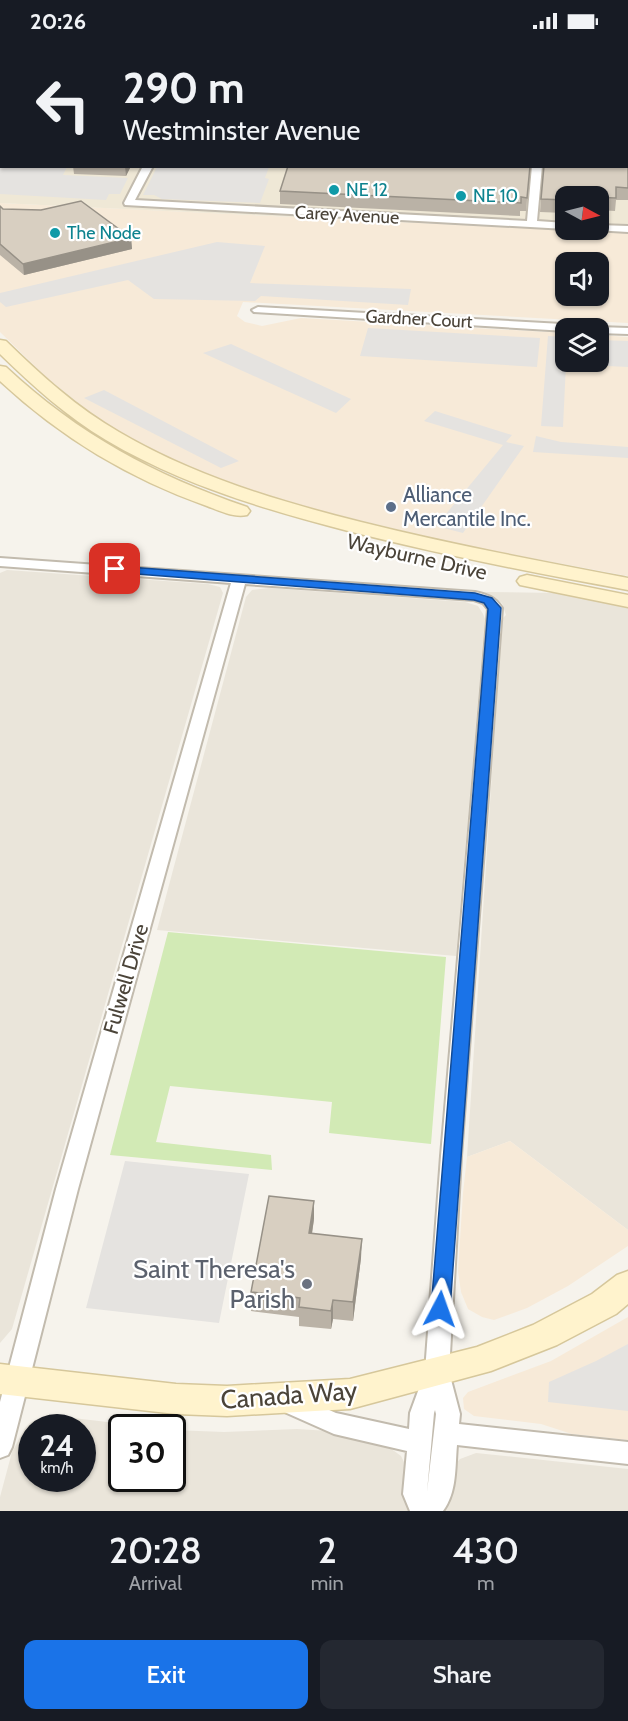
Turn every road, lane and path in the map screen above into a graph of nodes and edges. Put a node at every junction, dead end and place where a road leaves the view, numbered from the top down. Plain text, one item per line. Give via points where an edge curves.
1 (147, 168) edge
2 (537, 168) edge
3 (532, 225) junction
4 (555, 226) edge
5 (609, 228) edge
6 (628, 229) edge
7 (258, 310) dead end
8 (555, 327) edge
9 (609, 330) edge
10 (628, 331) edge
11 (0, 345) edge
12 (0, 371) edge
13 (45, 389) junction
14 (20, 392) junction
15 (0, 397) edge
16 (228, 491) junction
17 (208, 501) junction
18 (0, 562) edge
19 (239, 579) junction
20 (628, 584) edge
21 (628, 601) edge
22 (628, 1285) edge
23 (436, 1372) junction
24 (8, 1380) edge
25 (279, 1399) junction
26 (446, 1433) junction
27 (420, 1443) junction
28 (0, 1447) edge
29 (628, 1453) edge
30 (423, 1511) edge
31 (428, 1511) edge

1 - 3 street, Carey Avenue via 129,203
2 - 3 street
3 - 4 street, Carey Avenue
5 - 6 street
7 - 8 street, Gardner Court
9 - 10 street
11 - 13 street, Wayburne Drive
12 - 14 street, Wayburne Drive
13 - 14 street
13 - 16 street, Wayburne Drive via 135,449
14 - 15 street
14 - 17 street, Wayburne Drive via 76,436 110,456
16 - 17 street
16 - 20 street, Wayburne Drive via 422,543
17 - 21 street, Wayburne Drive via 359,545
18 - 19 street
19 - 23 street via 475,596 490,602 495,612
19 - 24 street, Fulwell Drive via 67,1189
22 - 23 street, Canada Way via 604,1304 545,1335 479,1362
23 - 25 street, Canada Way via 350,1394
23 - 26 street via 448,1414
23 - 27 street via 422,1413
24 - 25 street, Canada Way via 176,1399
24 - 28 street, Fulwell Drive
25 - 27 street via 334,1423
26 - 29 street
26 - 31 street via 440,1495
27 - 30 street via 415,1494

